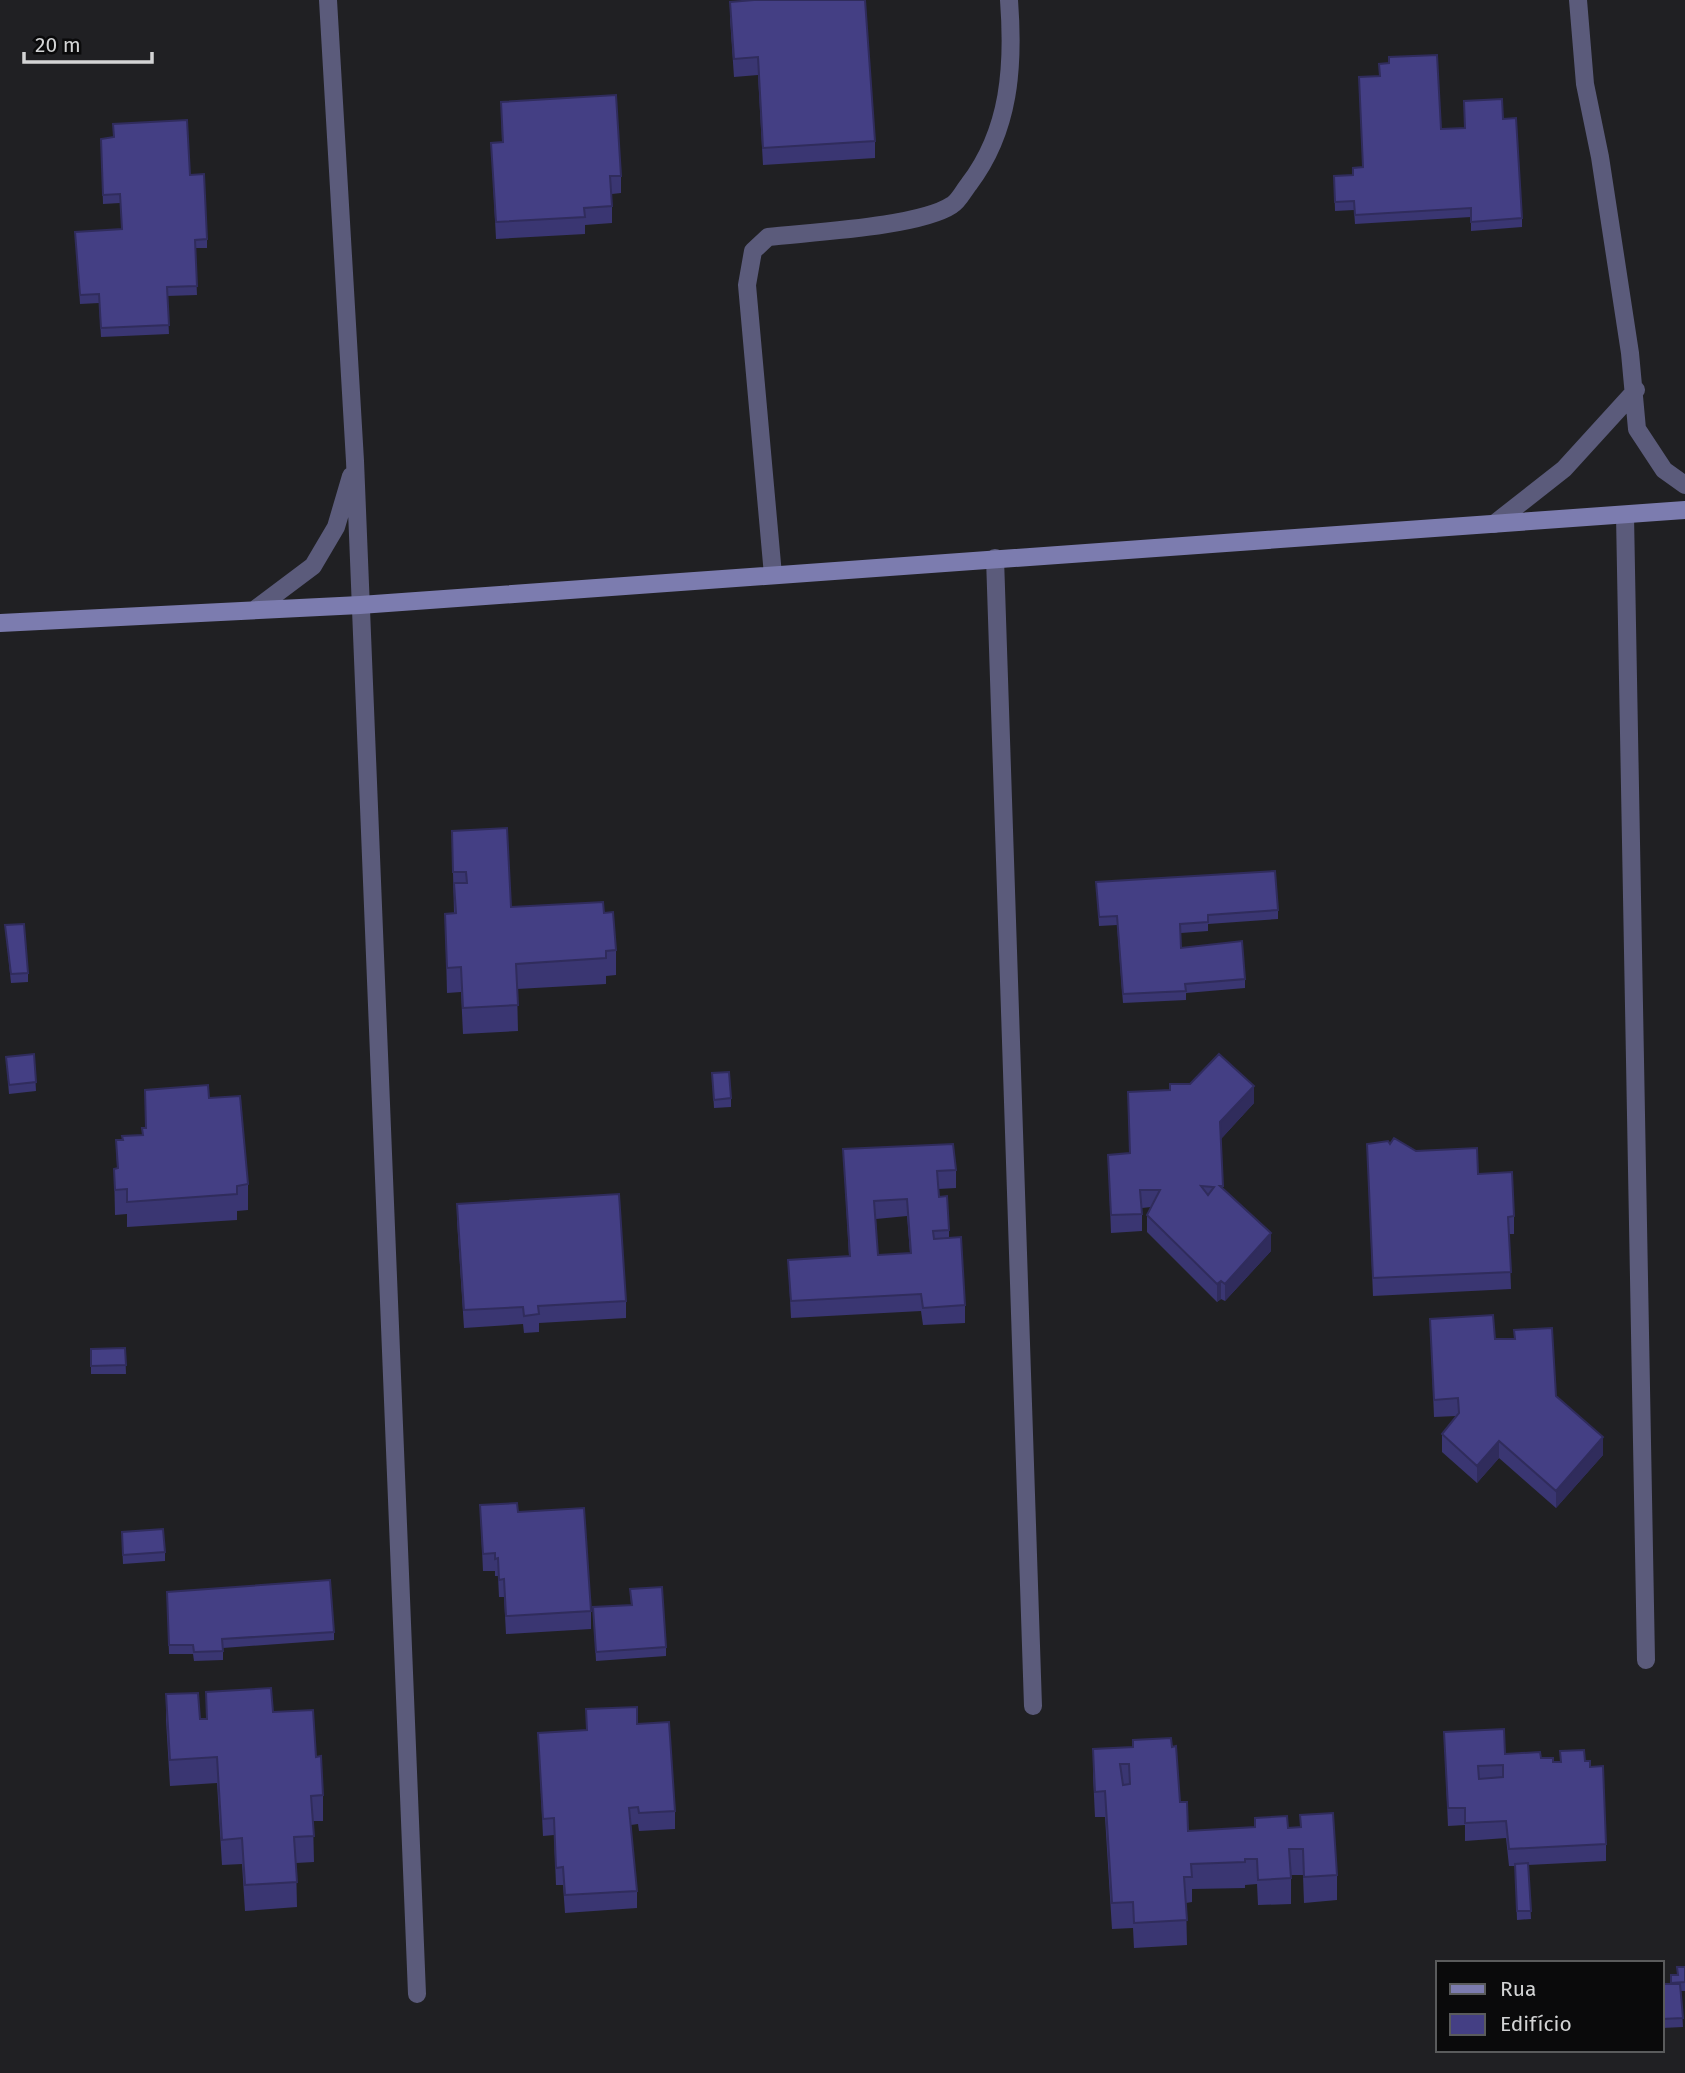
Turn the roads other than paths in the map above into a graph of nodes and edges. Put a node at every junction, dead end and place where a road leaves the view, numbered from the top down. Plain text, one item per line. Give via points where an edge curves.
1 (328, 0) edge
2 (1009, 0) edge
3 (1578, 0) edge
4 (1636, 390) junction
5 (355, 461) junction
6 (1685, 485) edge
7 (1685, 510) edge
8 (1625, 515) junction
9 (1494, 524) junction
10 (995, 558) junction
11 (773, 575) junction
12 (360, 605) junction
13 (257, 608) junction
14 (0, 622) edge
15 (1646, 1660) dead end
16 (1033, 1706) dead end
17 (416, 1994) dead end

1 - 5 street
2 - 11 street via 1013,53 1001,125 980,169 953,204 917,219 768,237 753,251 747,285
3 - 4 street via 1585,84
4 - 6 street via 1637,429 1664,470
4 - 9 street via 1564,469
5 - 12 street
5 - 13 street via 336,527 313,566
7 - 8 street
8 - 9 street
8 - 15 street
9 - 10 street
10 - 11 street
10 - 16 street
11 - 12 street
12 - 13 street
12 - 17 street
13 - 14 street

